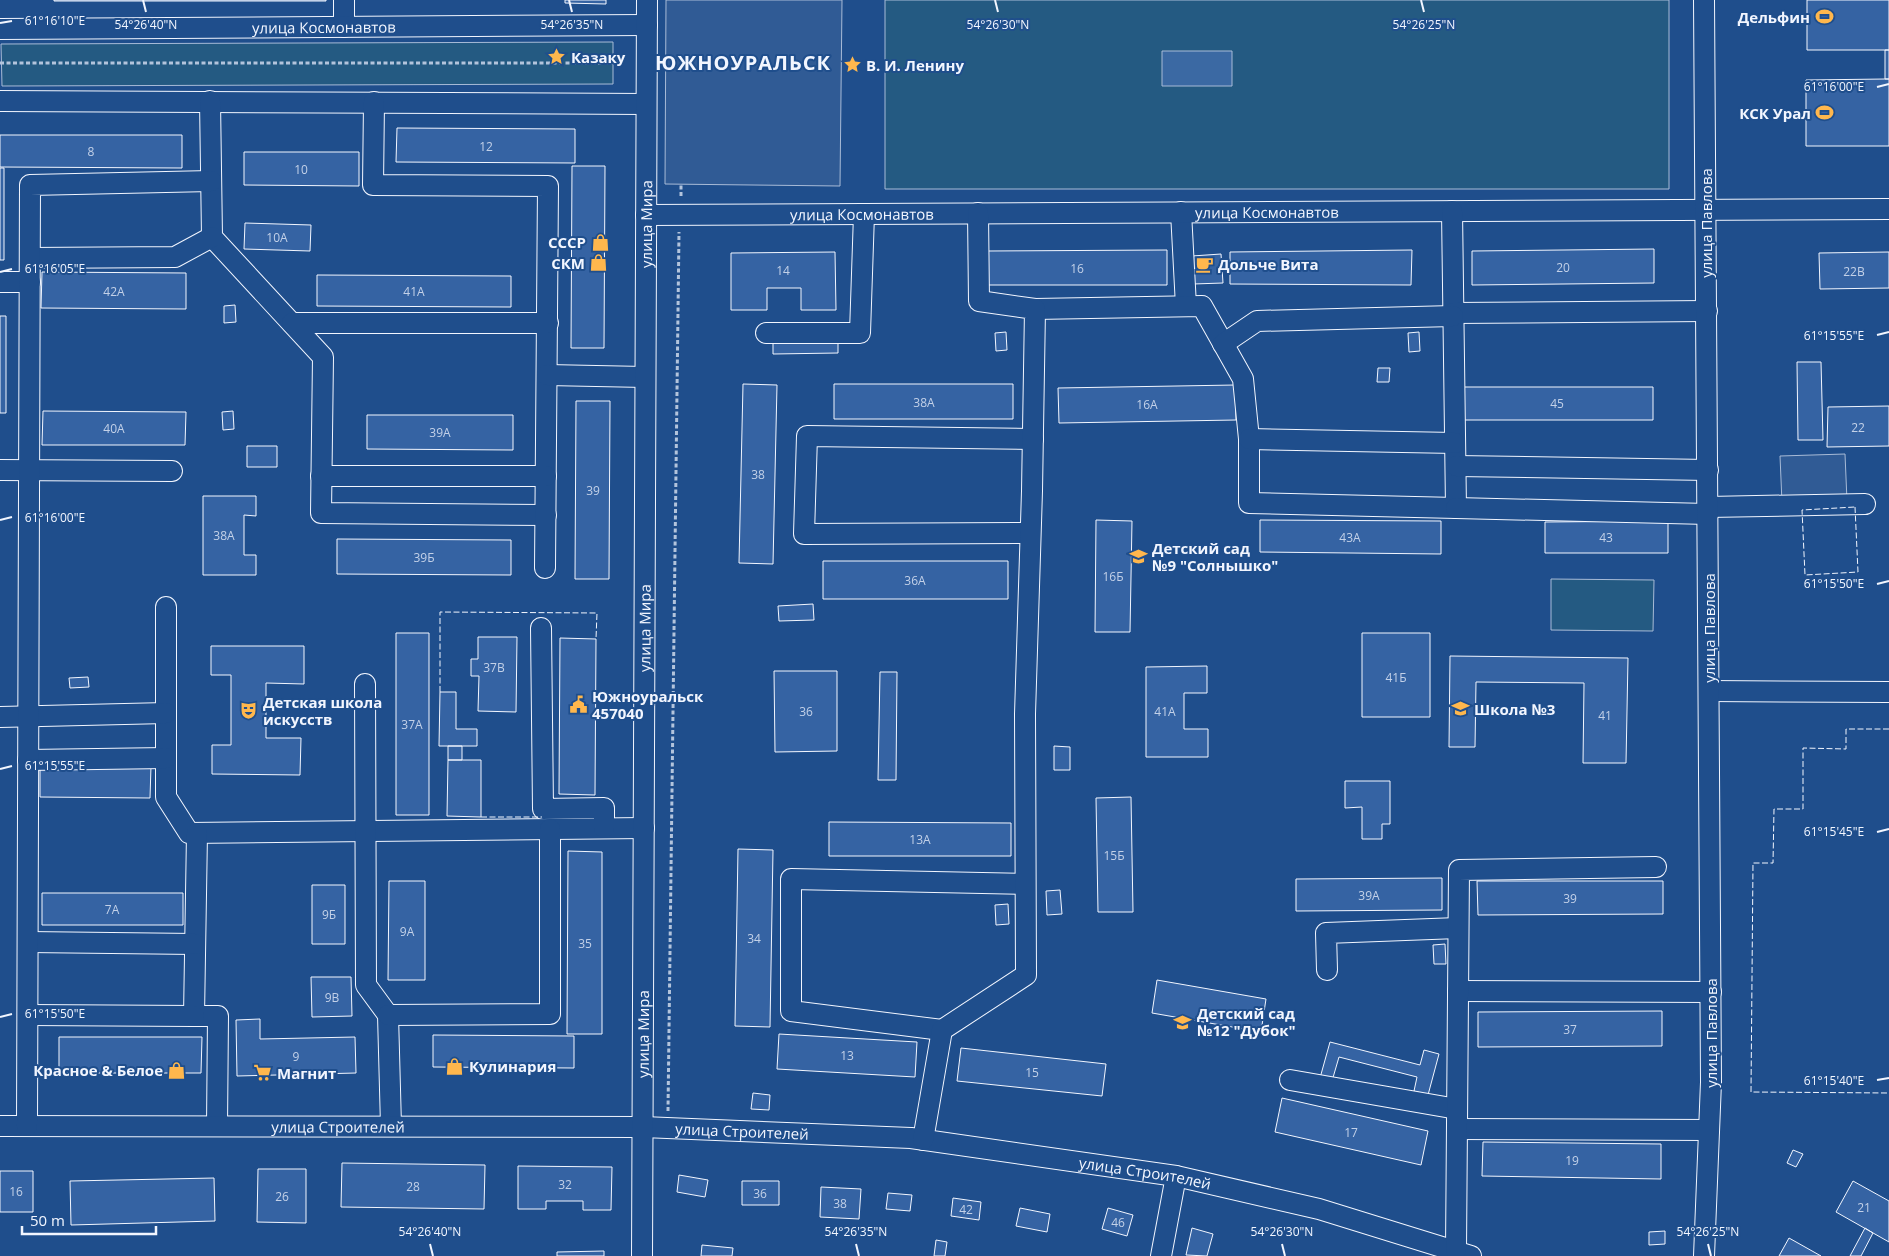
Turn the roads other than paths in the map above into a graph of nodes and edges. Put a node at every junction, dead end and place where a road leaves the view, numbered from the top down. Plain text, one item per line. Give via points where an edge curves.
1 (344, 0) edge
2 (647, 0) edge
3 (1704, 0) edge
4 (647, 25) junction
5 (344, 27) junction
6 (0, 29) edge
7 (0, 100) edge
8 (210, 101) junction
9 (374, 102) junction
10 (646, 104) junction
11 (211, 181) junction
12 (1889, 209) edge
13 (1706, 210) junction
14 (1452, 211) junction
15 (1181, 212) junction
16 (978, 213) junction
17 (646, 214) junction
18 (864, 214) junction
19 (212, 237) junction
20 (30, 258) junction
21 (0, 282) edge
22 (30, 282) junction
23 (1186, 306) junction
24 (1035, 309) junction
25 (1707, 311) junction
26 (1453, 314) junction
27 (292, 323) junction
28 (548, 324) junction
29 (766, 333) dead end
30 (1223, 344) junction
31 (547, 375) junction
32 (645, 376) junction
33 (1033, 439) junction
34 (1249, 439) junction
35 (1455, 443) junction
36 (1456, 466) junction
37 (0, 470) edge
38 (29, 470) junction
39 (1708, 470) junction
40 (172, 471) dead end
41 (321, 476) junction
42 (546, 476) junction
43 (1865, 504) dead end
44 (1456, 508) junction
45 (1708, 511) junction
46 (546, 515) junction
47 (1030, 533) junction
48 (545, 568) dead end
49 (166, 608) dead end
50 (541, 628) dead end
51 (366, 684) dead end
52 (1709, 691) junction
53 (1889, 692) edge
54 (166, 713) junction
55 (0, 717) edge
56 (28, 717) junction
57 (166, 758) junction
58 (28, 760) junction
59 (604, 828) junction
60 (644, 828) junction
61 (550, 829) junction
62 (366, 831) junction
63 (197, 833) junction
64 (1656, 867) dead end
65 (1025, 884) junction
66 (1458, 928) junction
67 (28, 942) junction
68 (195, 944) junction
69 (1328, 970) dead end
70 (1458, 992) junction
71 (1711, 992) junction
72 (388, 1015) junction
73 (28, 1016) junction
74 (194, 1016) junction
75 (942, 1030) junction
76 (1290, 1080) dead end
77 (1457, 1119) junction
78 (0, 1126) edge
79 (28, 1126) junction
80 (218, 1126) junction
81 (391, 1126) junction
82 (642, 1127) junction
83 (1709, 1130) junction
84 (923, 1140) junction
85 (1176, 1176) junction
86 (1464, 1253) edge
87 (642, 1256) edge
88 (1161, 1256) edge
89 (1704, 1256) edge

1 - 5 street
2 - 4 street, улица Мира
3 - 13 street, улица Павлова
4 - 5 street, улица Космонавтов
4 - 10 street, улица Мира
5 - 6 street, улица Космонавтов
7 - 8 street
8 - 9 street
8 - 11 street
9 - 10 street
9 - 28 street via 373,185 548,186
10 - 17 street, улица Мира
11 - 19 street
11 - 20 street via 30,185
12 - 13 street, улица Космонавтов
13 - 14 street, улица Космонавтов
13 - 25 street, улица Павлова
14 - 15 street, улица Космонавтов
14 - 26 street
15 - 16 street, улица Космонавтов
15 - 23 street
16 - 18 street, улица Космонавтов
16 - 24 street via 979,301
17 - 18 street, улица Космонавтов
17 - 32 street, улица Мира
18 - 29 street via 860,333
19 - 20 street via 175,257
19 - 27 street
20 - 22 street
21 - 22 street
22 - 38 street
23 - 24 street
23 - 30 street via 1202,306
24 - 33 street
25 - 26 street
25 - 39 street, улица Павлова
26 - 30 street via 1257,321
26 - 35 street
27 - 28 street
27 - 41 street via 323,357
28 - 31 street
30 - 34 street via 1243,379
31 - 32 street
31 - 42 street
32 - 60 street, улица Мира
33 - 47 street
33 - 47 street via 807,436 804,534
34 - 35 street
34 - 44 street via 1249,503
35 - 36 street
36 - 39 street
36 - 44 street
37 - 38 street
38 - 40 street
38 - 56 street
39 - 45 street, улица Павлова
41 - 42 street
41 - 46 street via 321,513
42 - 46 street
43 - 45 street
44 - 45 street
45 - 52 street, улица Павлова
46 - 48 street
47 - 65 street
49 - 54 street
50 - 59 street via 543,809 604,808
51 - 62 street
52 - 53 street
52 - 71 street, улица Павлова
54 - 56 street
54 - 57 street
55 - 56 street
56 - 58 street
57 - 58 street
57 - 63 street via 166,797 189,833
58 - 67 street
59 - 60 street
59 - 61 street
60 - 82 street, улица Мира
61 - 62 street
61 - 72 street via 550,1014
62 - 63 street
62 - 72 street via 366,985
63 - 68 street
64 - 66 street via 1459,870
65 - 75 street via 1026,975
65 - 75 street via 791,879 791,1011
66 - 69 street via 1326,933
66 - 70 street
67 - 68 street
67 - 73 street
68 - 74 street
70 - 71 street
70 - 77 street
71 - 83 street, улица Павлова
72 - 81 street
73 - 74 street
73 - 79 street
74 - 80 street via 218,1016
75 - 84 street
76 - 77 street
77 - 83 street
77 - 86 street
78 - 79 street, улица Строителей
79 - 80 street, улица Строителей
80 - 81 street, улица Строителей
81 - 82 street, улица Строителей
82 - 84 street, улица Строителей
82 - 87 street, улица Мира
83 - 89 street, улица Павлова
84 - 85 street, улица Строителей
85 - 86 street, улица Строителей via 1318,1208
85 - 88 street

